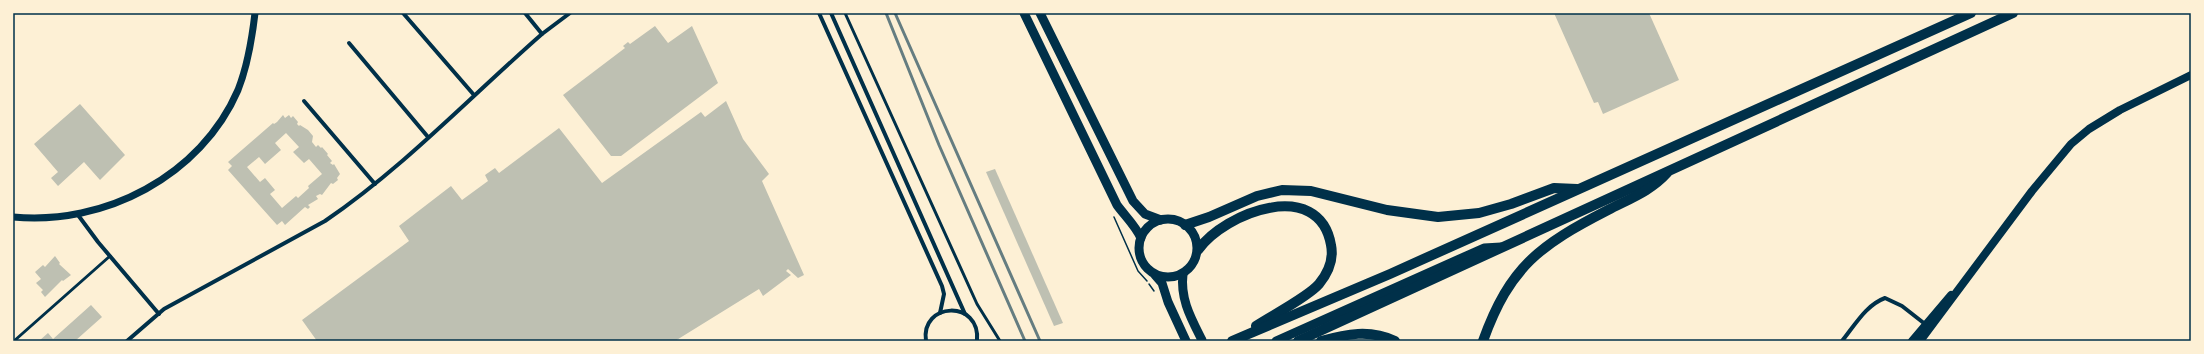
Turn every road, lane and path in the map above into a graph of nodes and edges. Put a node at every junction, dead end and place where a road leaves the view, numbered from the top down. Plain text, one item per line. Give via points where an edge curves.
1 (255, 13) edge
2 (403, 13) edge
3 (524, 13) edge
4 (570, 13) edge
5 (819, 13) edge
6 (831, 13) edge
7 (845, 13) edge
8 (1024, 13) edge
9 (1040, 13) edge
10 (1971, 13) edge
11 (2013, 13) edge
12 (542, 34) junction
13 (349, 43) dead end
14 (2191, 76) edge
15 (474, 95) junction
16 (304, 101) dead end
17 (428, 137) junction
18 (1669, 171) junction
19 (376, 184) junction
20 (1579, 189) junction
21 (78, 215) junction
22 (13, 217) edge
23 (1161, 220) junction
24 (1185, 224) junction
25 (1141, 238) junction
26 (1502, 247) junction
27 (1198, 250) junction
28 (110, 256) junction
29 (1183, 274) junction
30 (1155, 275) junction
31 (1964, 281) junction
32 (940, 313) junction
33 (159, 314) junction
34 (965, 314) junction
35 (1925, 324) junction
36 (1202, 340) edge
37 (14, 341) edge
38 (127, 341) edge
39 (926, 341) edge
40 (977, 341) edge
41 (1000, 341) edge
42 (1186, 341) edge
43 (1233, 341) edge
44 (1276, 341) edge
45 (1298, 341) edge
46 (1321, 341) edge
47 (1395, 341) edge
48 (1483, 341) edge
49 (1842, 341) edge
50 (1912, 341) edge
51 (1920, 341) edge

1 - 21 street via 250,48 237,90 223,116 189,158 152,187 114,204
2 - 15 street
3 - 12 street
4 - 12 street
5 - 32 street via 942,286 944,294
6 - 34 street
7 - 41 lane via 977,304
8 - 25 main road via 1118,204
9 - 23 main road via 1133,201 1145,214
10 - 20 highway
11 - 18 highway
12 - 15 street
13 - 17 street
14 - 31 main road via 2120,110 2088,129 2071,144
15 - 17 street
16 - 19 street
17 - 19 street
18 - 26 highway
18 - 48 highway via 1656,186 1569,231 1537,252 1510,284 1498,304
19 - 33 street via 325,222
20 - 24 highway via 1554,188 1478,213 1438,216 1387,210 1311,191 1282,190 1257,196 1209,217
20 - 43 highway via 1398,271
21 - 22 street via 38,219
21 - 28 street
23 - 24 main road via 1171,219
23 - 25 main road via 1149,227
24 - 27 main road via 1195,236
25 - 30 main road via 1139,246 1143,263
26 - 44 main road via 1484,248
26 - 45 highway
27 - 29 main road via 1192,266
27 - 43 highway via 1212,233 1223,226 1252,212 1278,206 1309,213 1325,227 1330,238 1331,262 1318,286
28 - 33 street
28 - 37 lane
29 - 30 main road via 1169,278
29 - 36 main road via 1184,304
30 - 42 main road via 1162,283
31 - 35 main road
31 - 51 main road
32 - 34 street via 952,310
32 - 39 street via 929,323
33 - 38 street
34 - 40 street via 976,326
35 - 49 street via 1902,306 1885,298 1869,307
35 - 50 main road
46 - 47 highway via 1363,333

